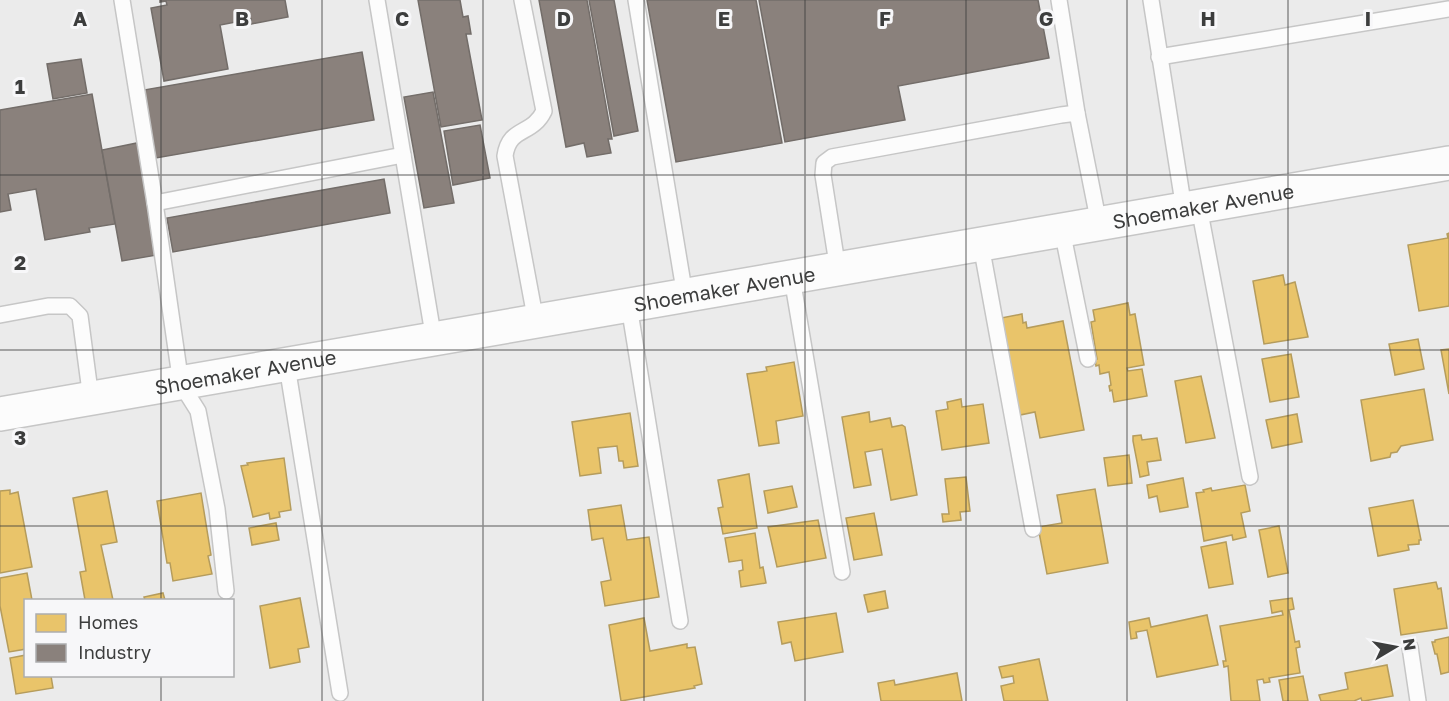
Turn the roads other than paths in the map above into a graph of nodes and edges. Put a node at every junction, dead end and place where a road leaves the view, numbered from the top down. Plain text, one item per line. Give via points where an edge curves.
1 (122, 0) edge
2 (376, 0) edge
3 (522, 0) edge
4 (636, 0) edge
5 (1059, 0) edge
6 (1151, 0) edge
7 (1449, 9) edge
8 (1160, 57) junction
9 (1077, 113) junction
10 (403, 155) junction
11 (1449, 163) edge
12 (155, 202) junction
13 (1191, 208) junction
14 (1099, 224) junction
15 (1062, 230) junction
16 (981, 245) junction
17 (838, 270) junction
18 (792, 278) junction
19 (685, 296) junction
20 (629, 306) junction
21 (0, 315) edge
22 (536, 322) junction
23 (434, 340) junction
24 (1088, 359) dead end
25 (287, 366) junction
26 (181, 384) junction
27 (91, 399) junction
28 (0, 414) edge
29 (1250, 477) dead end
30 (1033, 530) dead end
31 (842, 572) dead end
32 (225, 591) dead end
33 (680, 621) dead end
34 (1410, 647) dead end
35 (340, 693) dead end
36 (1418, 701) edge

1 - 12 lane
2 - 10 lane
3 - 22 lane via 544,111 539,122 517,134 506,146 505,156
4 - 19 lane
5 - 9 lane
6 - 8 lane
7 - 8 lane
8 - 13 lane
9 - 14 lane
9 - 17 lane via 832,157 824,163 823,175
10 - 12 lane
10 - 23 lane
11 - 13 main road, Shoemaker Avenue
12 - 26 lane
13 - 14 main road, Shoemaker Avenue
13 - 29 lane
14 - 15 main road, Shoemaker Avenue
15 - 16 main road, Shoemaker Avenue
15 - 24 lane
16 - 17 main road, Shoemaker Avenue
16 - 30 lane
17 - 18 main road, Shoemaker Avenue
18 - 19 main road, Shoemaker Avenue
18 - 31 lane
19 - 20 main road, Shoemaker Avenue
20 - 22 main road, Shoemaker Avenue
20 - 33 lane
21 - 27 lane via 70,306 80,316
22 - 23 main road, Shoemaker Avenue
23 - 25 main road, Shoemaker Avenue
25 - 26 main road, Shoemaker Avenue
25 - 35 lane
26 - 27 main road, Shoemaker Avenue
26 - 32 lane via 198,411 217,509
27 - 28 main road, Shoemaker Avenue
34 - 36 lane

